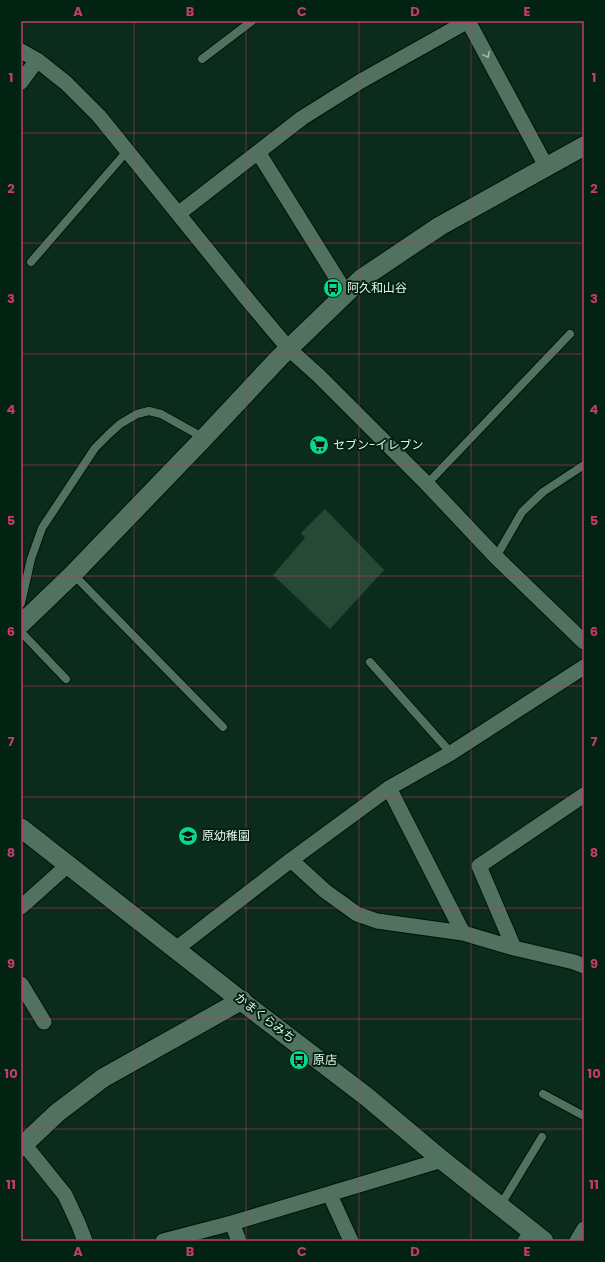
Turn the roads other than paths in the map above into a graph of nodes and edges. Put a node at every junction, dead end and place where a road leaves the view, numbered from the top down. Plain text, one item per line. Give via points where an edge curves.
1 (252, 21) edge
2 (468, 21) edge
3 (21, 50) edge
4 (202, 59) dead end
5 (37, 60) junction
6 (21, 82) edge
7 (584, 146) edge
8 (128, 150) junction
9 (258, 152) junction
10 (546, 166) junction
11 (178, 214) junction
12 (31, 262) dead end
13 (346, 293) junction
14 (570, 334) dead end
15 (289, 349) junction
16 (204, 438) junction
17 (584, 466) edge
18 (428, 484) junction
19 (496, 557) junction
20 (73, 574) junction
21 (21, 603) edge
22 (21, 624) edge
23 (21, 632) edge
24 (584, 642) edge
25 (370, 662) dead end
26 (584, 667) edge
27 (66, 679) dead end
28 (223, 727) dead end
29 (451, 753) junction
30 (389, 788) junction
31 (584, 795) edge
32 (21, 828) edge
33 (291, 860) junction
34 (68, 865) junction
35 (21, 907) edge
36 (463, 933) junction
37 (514, 948) junction
38 (176, 949) junction
39 (584, 966) edge
40 (21, 984) edge
41 (242, 1000) junction
42 (44, 1022) dead end
43 (543, 1094) dead end
44 (584, 1116) edge
45 (542, 1137) dead end
46 (23, 1145) edge
47 (442, 1160) junction
48 (330, 1195) junction
49 (500, 1206) junction
50 (232, 1223) junction
51 (584, 1229) edge
52 (534, 1238) edge
53 (85, 1241) edge
54 (163, 1241) edge
55 (238, 1241) edge
56 (351, 1241) edge
57 (577, 1241) edge

1 - 4 lane
2 - 9 street via 361,81 302,118
2 -> 10 street
3 - 5 street
5 - 6 street
5 - 8 street via 66,83
7 - 10 street
8 - 11 street
8 - 12 lane
9 - 11 street
9 - 13 street
10 - 13 street via 440,226 361,279
11 - 15 street
13 - 15 street
14 - 18 lane
15 - 16 street
15 - 18 street
16 - 20 street
16 - 21 lane via 161,414 149,411 137,414 120,424 95,448 42,528 31,559
17 - 19 lane via 543,492 522,512
18 - 19 street
19 - 24 street
20 - 22 street
20 - 28 lane
23 - 27 lane
25 - 29 lane
26 - 29 street
29 - 30 street
30 - 33 street
30 - 36 street
31 - 37 street via 479,866
32 - 34 street, かまくらみち
33 - 36 street via 326,891 358,914 377,921
33 - 38 street
34 - 35 street
34 - 38 street, かまくらみち
36 - 37 street
37 - 39 street
38 - 41 street, かまくらみち
40 - 42 street
41 - 46 street via 102,1078 57,1113
41 - 47 street, かまくらみち via 367,1097
43 - 44 lane
45 - 49 lane
46 - 53 street via 65,1196
47 - 48 street
47 - 49 street, かまくらみち
48 - 50 street
48 - 56 street
49 - 52 street, かまくらみち
50 - 54 street
50 - 55 street
51 - 57 street

